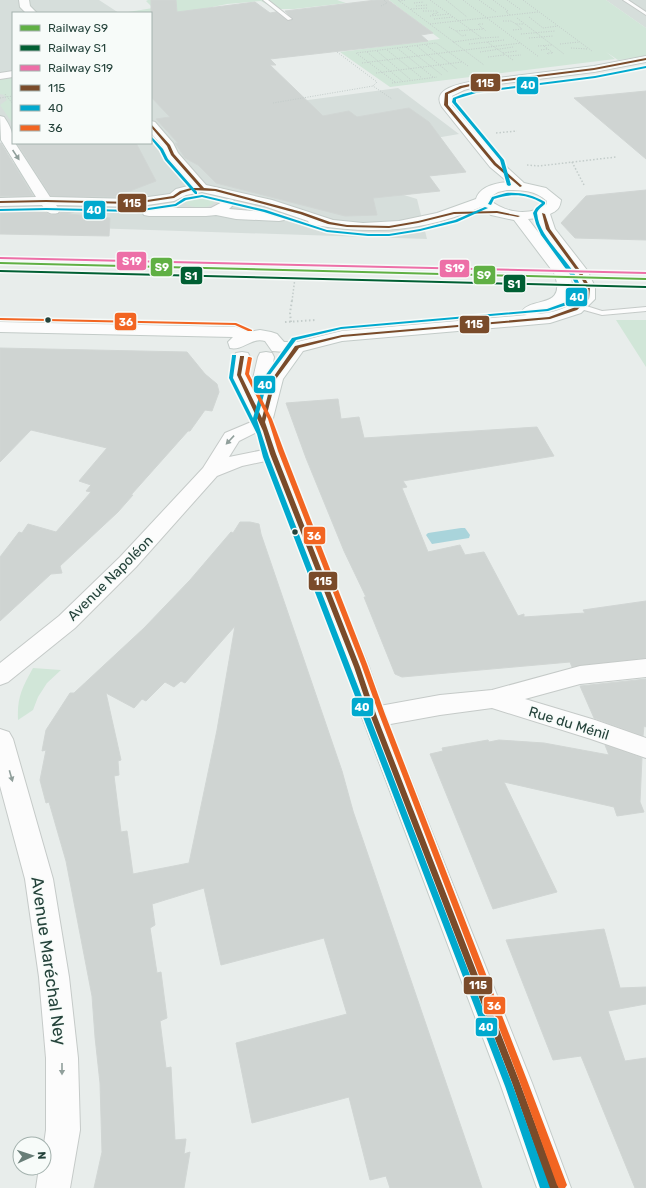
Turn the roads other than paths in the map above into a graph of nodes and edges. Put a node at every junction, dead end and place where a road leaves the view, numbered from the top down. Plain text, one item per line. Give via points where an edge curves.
1 (24, 0) edge
2 (265, 0) edge
3 (624, 0) edge
4 (31, 12) edge
5 (646, 14) edge
6 (290, 19) dead end
7 (646, 59) edge
8 (12, 74) edge
9 (0, 76) edge
10 (0, 122) edge
11 (152, 126) edge
12 (495, 164) junction
13 (520, 186) junction
14 (501, 187) junction
15 (202, 188) junction
16 (225, 194) junction
17 (174, 197) junction
18 (484, 201) junction
19 (0, 202) edge
20 (50, 206) junction
21 (0, 209) edge
22 (216, 210) junction
23 (183, 211) junction
24 (497, 212) junction
25 (454, 213) junction
26 (543, 214) junction
27 (518, 216) junction
28 (329, 223) junction
29 (580, 306) junction
30 (646, 309) edge
31 (0, 326) edge
32 (0, 335) edge
33 (246, 336) junction
34 (295, 340) junction
35 (272, 348) junction
36 (238, 353) junction
37 (262, 422) junction
38 (274, 454) junction
39 (210, 472) junction
40 (4, 667) edge
41 (646, 668) edge
42 (492, 700) junction
43 (374, 717) junction
44 (0, 739) edge
45 (646, 748) edge
46 (53, 1188) edge
47 (554, 1188) edge

1 - 4 street via 25,7
2 - 6 lane
3 - 5 lane
7 - 12 street via 594,69 461,87 446,94 446,105
8 - 9 street
10 -> 20 street via 7,132 7,140
11 - 15 street
12 - 13 street
12 - 14 street
13 - 14 street
13 - 26 street via 538,189 553,199 553,207
14 - 18 street via 487,193 483,197
15 - 16 street
15 - 17 street via 186,191
16 - 22 street via 229,198 228,202
16 - 28 street via 281,207
17 - 20 street via 134,203
17 - 23 street via 173,205
18 - 24 street via 489,208
18 - 25 street
19 - 20 street
20 - 21 street
20 - 23 street
22 - 23 street via 193,213
22 - 28 street via 236,215
24 - 25 street
24 - 27 street
25 - 28 street via 389,227
26 - 27 street
26 - 29 street via 550,233 582,274 588,287 586,300
27 - 34 street via 565,280 564,293 556,302 531,311
29 - 30 lane via 602,313
29 - 34 street via 572,312 550,318
31 - 33 street via 236,332
32 - 36 street via 176,338 208,342
33 - 35 street via 264,336
33 - 36 street via 236,342
34 - 35 street
34 - 37 street via 274,379
35 - 36 street via 254,359
35 - 37 street via 260,386
36 - 37 street via 239,375
37 - 38 street
37 -> 39 street, Avenue Napoléon via 232,437
38 - 39 street, Avenue Napoléon via 237,461
38 - 43 street
39 - 40 street, Avenue Napoléon via 128,562 67,622
41 - 42 street via 580,675
42 - 43 street via 440,705
42 - 45 street, Rue du Ménil via 595,730
43 - 47 street
44 -> 46 street, Avenue Maréchal Ney via 39,879 54,977 62,1058 63,1130

